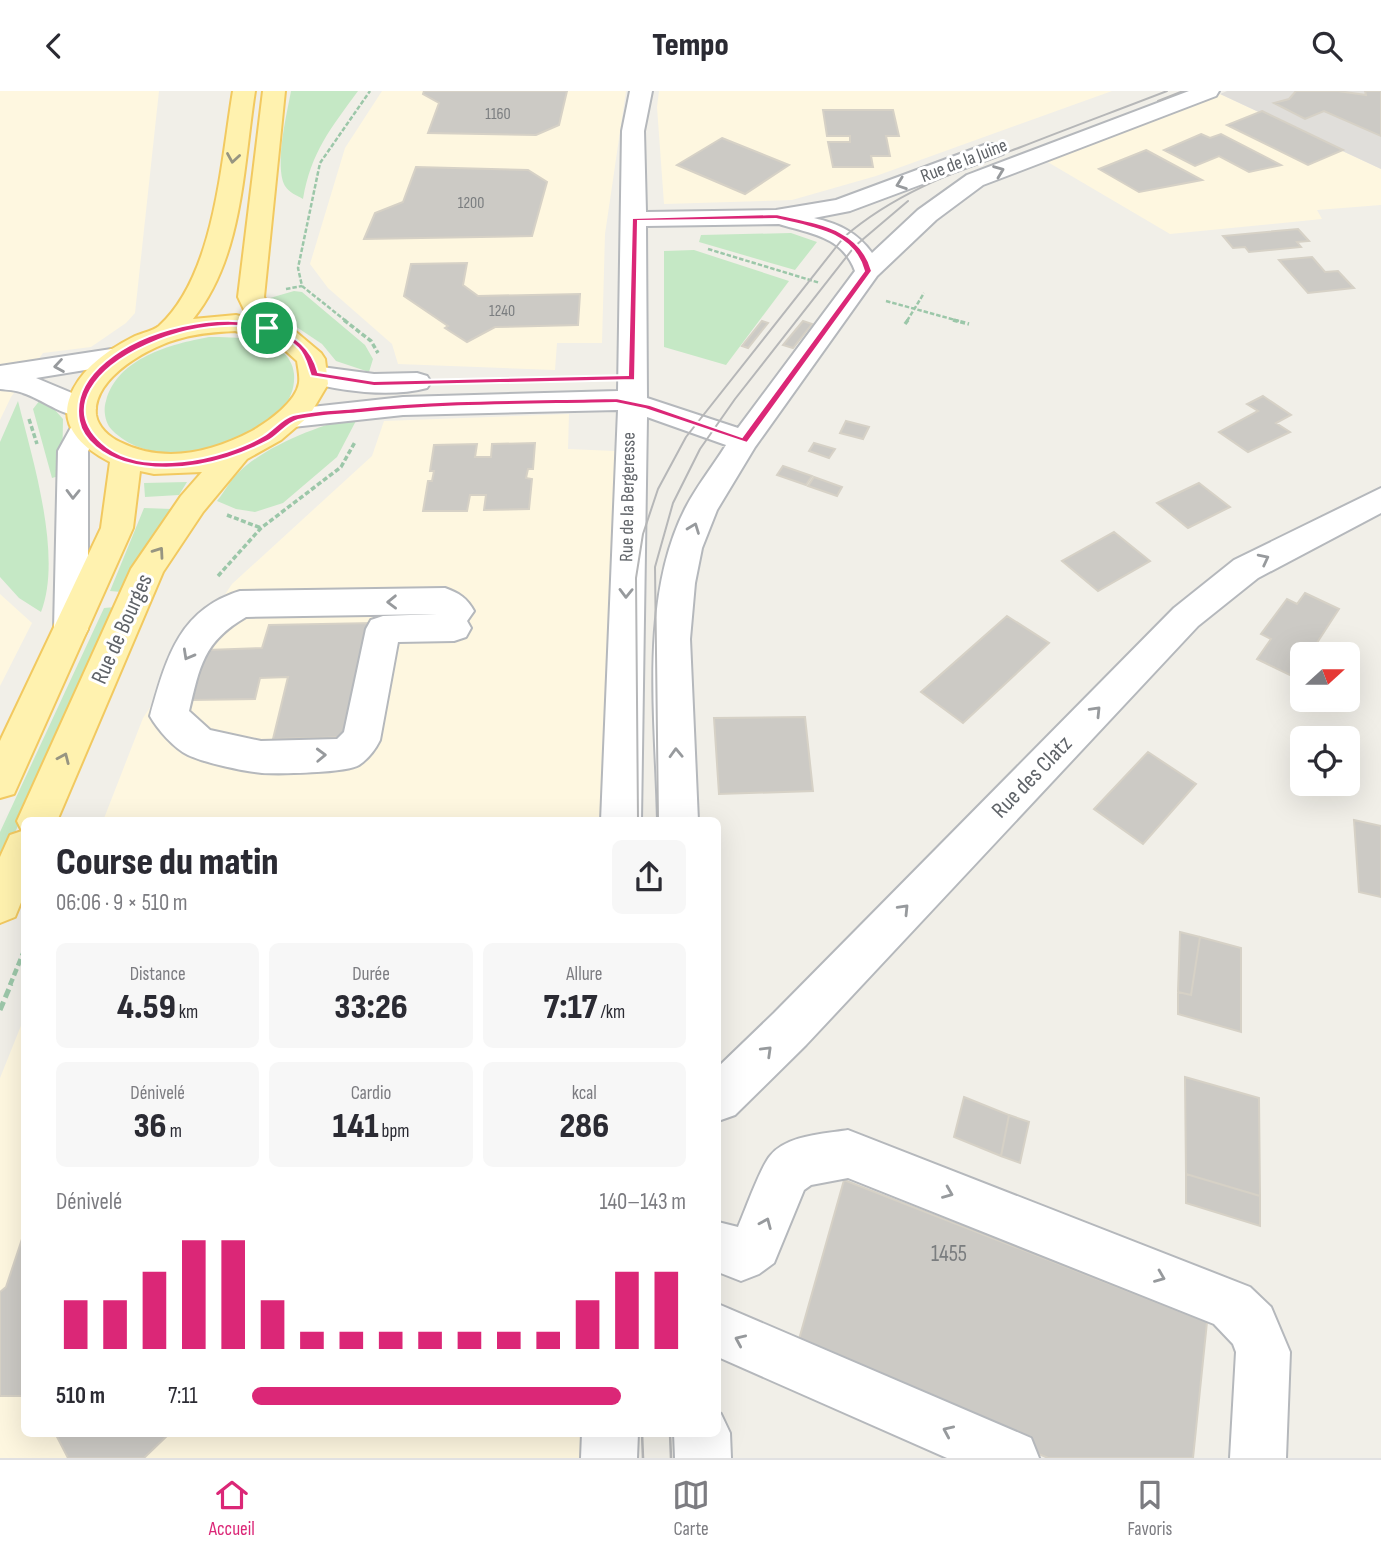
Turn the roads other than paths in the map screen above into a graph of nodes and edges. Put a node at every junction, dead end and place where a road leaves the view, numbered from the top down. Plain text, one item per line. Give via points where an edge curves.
1 (274, 91) edge
2 (641, 91) edge
3 (1148, 91) edge
4 (1208, 91) edge
5 (240, 95) edge
6 (776, 216) junction
7 (645, 219) junction
8 (868, 271) junction
9 (267, 328) junction
10 (167, 333) junction
11 (118, 357) junction
12 (0, 375) edge
13 (314, 375) junction
14 (0, 381) edge
15 (631, 390) junction
16 (293, 418) junction
17 (83, 419) junction
18 (744, 441) junction
19 (235, 453) junction
20 (126, 459) junction
21 (1381, 499) edge
22 (456, 620) joint
23 (71, 629) junction
24 (0, 782) edge
25 (39, 817) edge
26 (621, 817) edge
27 (678, 817) edge
28 (21, 855) edge
29 (0, 904) edge
30 (721, 1095) edge
31 (721, 1248) edge
32 (721, 1331) edge
33 (610, 1437) edge
34 (702, 1437) edge
35 (609, 1458) edge
36 (703, 1458) edge
37 (1011, 1458) edge
38 (1258, 1458) edge

1 - 9 main road via 251,297
2 - 7 street, Rue de la Bergeresse via 633,131
3 -> 6 street, Rue de la Juine via 841,205
8 -> 4 street, Rue de la Juine via 927,215 975,180
5 -> 10 main road via 220,242 195,299
6 - 7 street, Rue de la Juine
6 - 8 street, Rue de la Juine via 844,237 864,256
7 - 15 street, Rue de la Bergeresse
8 - 18 street, Rue de la Juine
9 - 10 main road via 236,323
9 - 13 main road via 301,346
10 - 11 main road
11 -> 12 street
11 - 17 main road via 87,390
13 - 15 street via 374,383
13 - 16 main road via 309,396
14 - 17 street via 43,388
15 - 16 street via 597,400 403,406
15 - 18 street
15 -> 26 street, Rue de la Bergeresse
16 - 19 main road via 268,438
17 - 20 main road via 100,447
17 -> 23 street via 73,451
27 -> 18 street via 672,639 678,583 701,509
19 - 20 main road via 197,463 159,465
25 -> 19 main road, Rue de Bourges via 148,569 192,504
20 - 23 main road, Rue de Bourges via 117,528
30 -> 21 street, Rue des Clatz via 1186,617 1246,569
22 -> 22 street via 445,601 240,604 211,621 184,659 169,716 199,743 261,757 345,754 361,740 383,629
23 - 24 main road, Rue de Bourges
28 - 29 main road
31 -> 38 street via 741,1256 756,1245 787,1173 800,1163 848,1154 861,1159 1232,1305 1252,1326 1263,1352
37 -> 32 street
33 - 35 street
34 - 36 street

